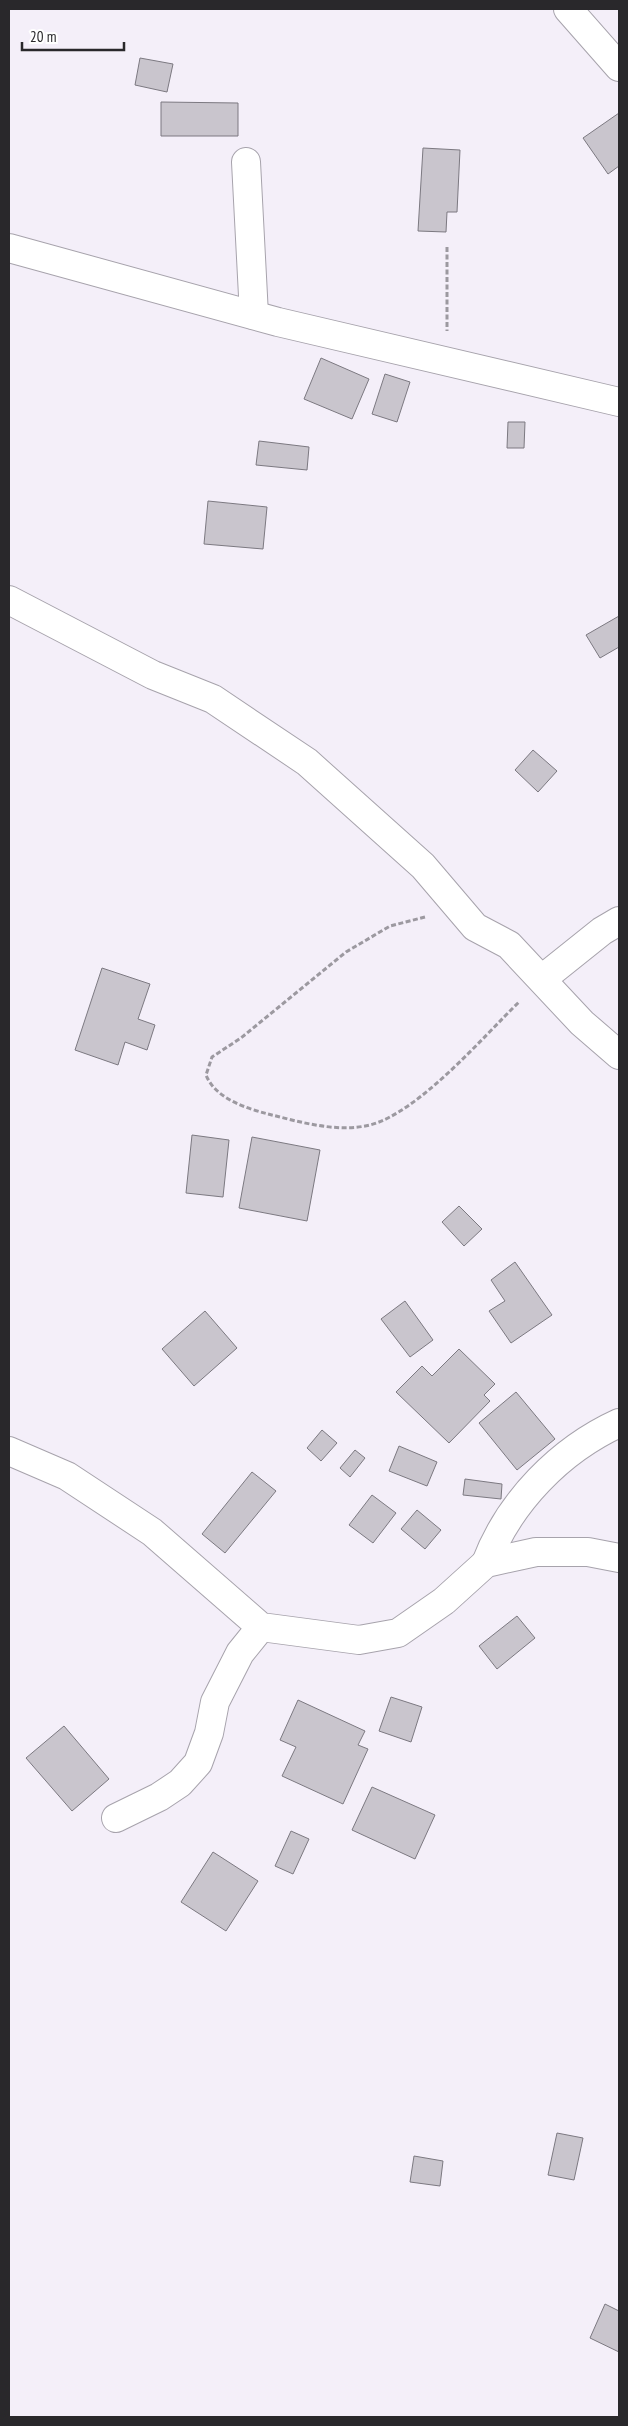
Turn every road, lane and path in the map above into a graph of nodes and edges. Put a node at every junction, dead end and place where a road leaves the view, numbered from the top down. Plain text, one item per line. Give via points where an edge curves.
1 (568, 9) edge
2 (619, 67) edge
3 (246, 162) dead end
4 (447, 247) dead end
5 (9, 248) edge
6 (254, 315) junction
7 (444, 361) junction
8 (619, 402) edge
9 (9, 600) edge
10 (619, 921) edge
11 (475, 927) junction
12 (542, 978) junction
13 (619, 1055) edge
14 (619, 1424) edge
15 (9, 1451) edge
16 (619, 1558) edge
17 (486, 1563) junction
18 (261, 1627) junction
19 (116, 1818) dead end

1 - 2 street
3 - 6 street
4 - 7 path via 449,315
5 - 6 street
6 - 7 street
7 - 8 street
9 - 11 street via 153,675 213,699 307,762 423,866
10 - 12 street
11 - 12 street via 509,945
11 - 12 path via 434,914 390,926 346,952 241,1038 212,1057 206,1075 210,1084 227,1098 265,1113 321,1127 368,1125 394,1116 447,1074
12 - 13 street via 582,1023
14 - 17 street via 599,1432 566,1455 534,1485 502,1527
15 - 18 street via 67,1476 152,1532
16 - 17 street via 588,1552 536,1552
17 - 18 street via 444,1601 398,1633 359,1640
18 - 19 street via 240,1653 215,1702 209,1733 198,1762 180,1783

